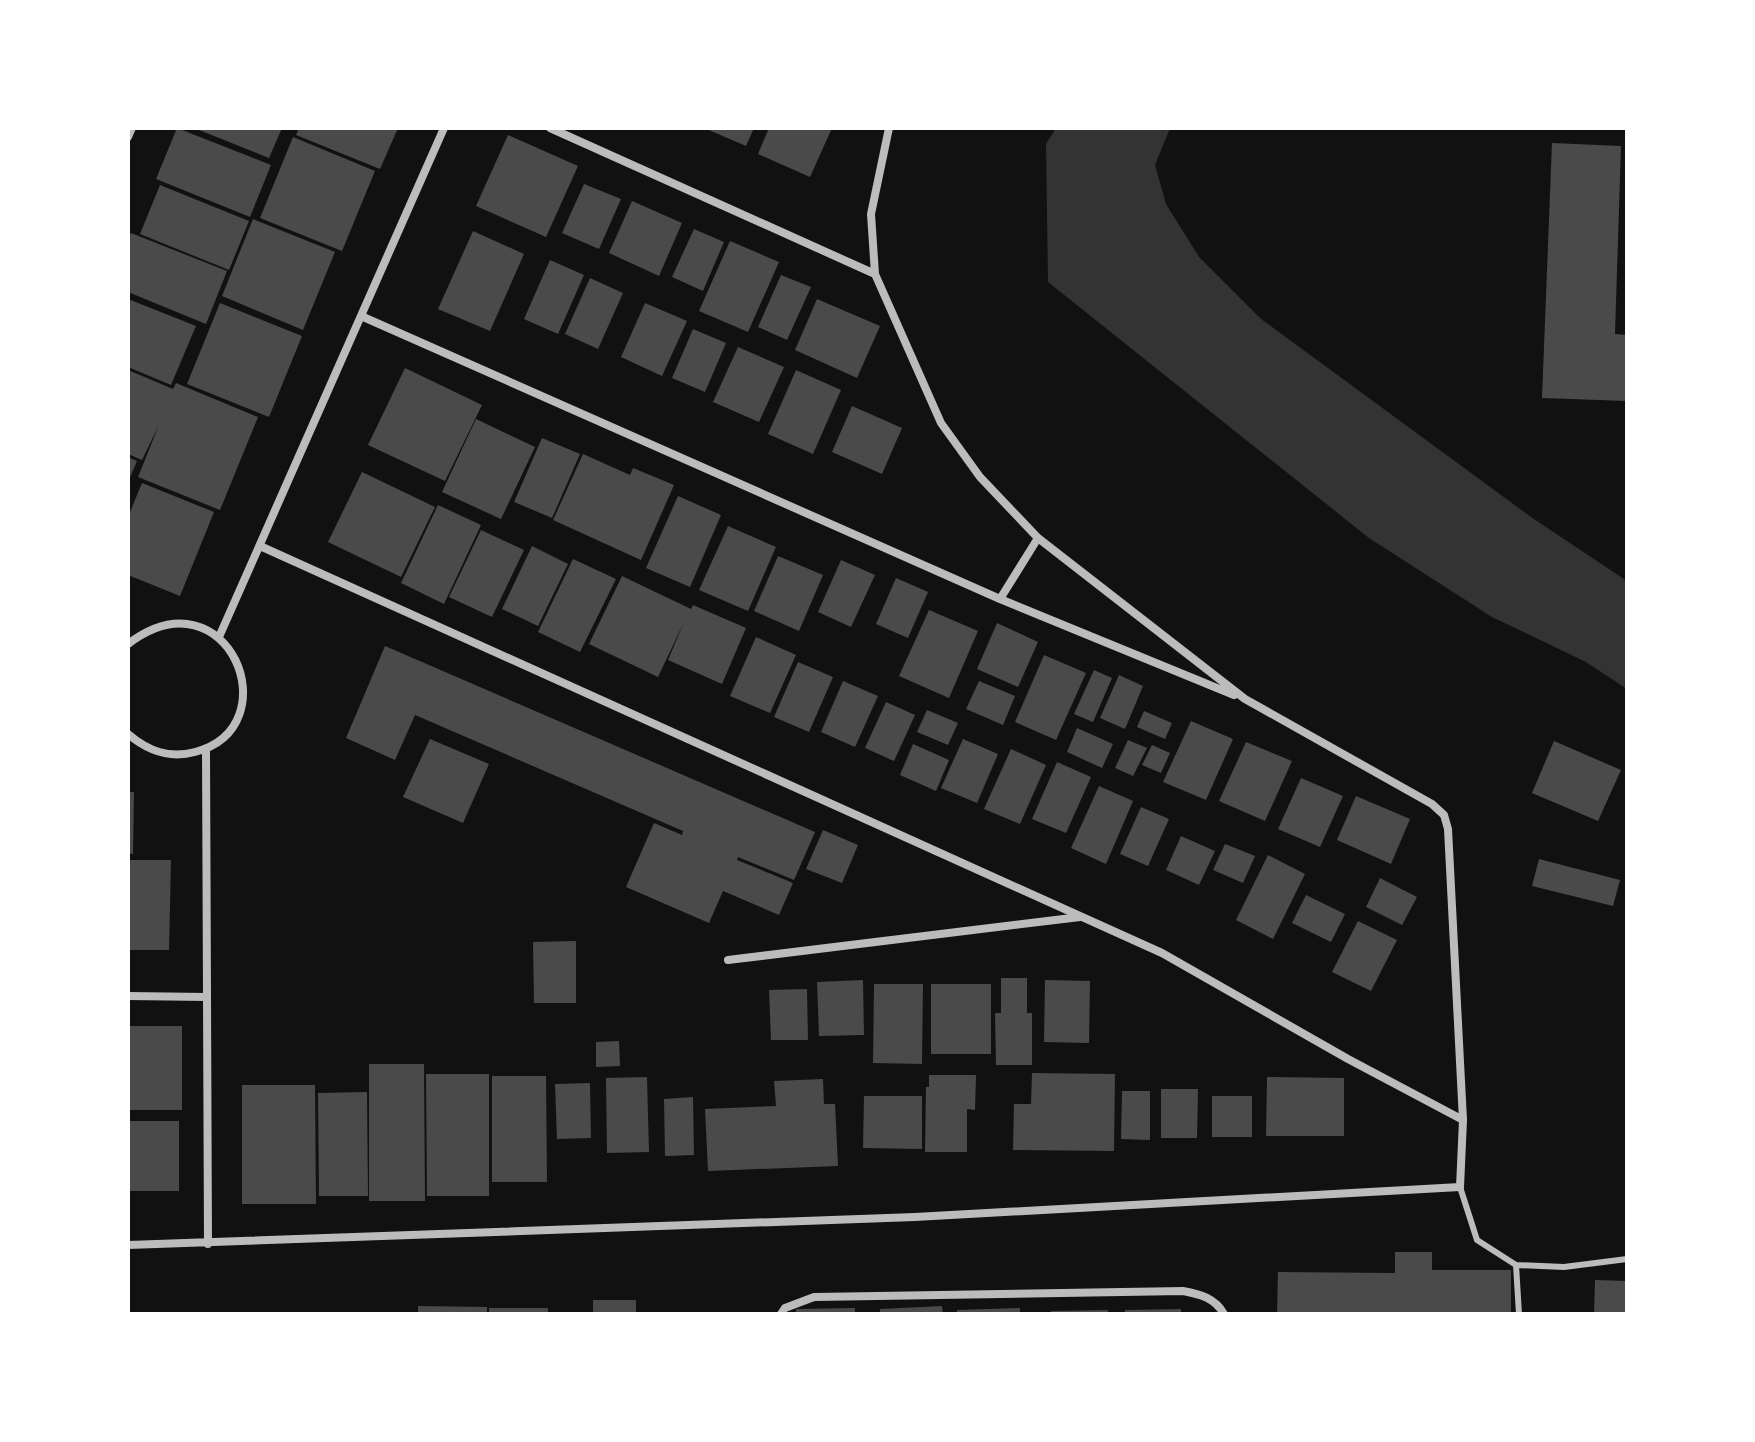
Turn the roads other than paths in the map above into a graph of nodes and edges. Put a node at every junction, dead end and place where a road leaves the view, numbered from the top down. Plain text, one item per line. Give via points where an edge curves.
1 (132, 128) edge
2 (444, 128) edge
3 (550, 128) edge
4 (889, 128) edge
5 (128, 137) edge
6 (875, 274) junction
7 (361, 316) junction
8 (1038, 538) junction
9 (260, 546) junction
10 (1000, 599) junction
11 (219, 637) junction
12 (128, 644) edge
13 (1245, 699) junction
14 (128, 734) edge
15 (206, 749) junction
16 (1081, 917) junction
17 (728, 960) dead end
18 (128, 996) edge
19 (207, 997) junction
20 (1463, 1120) junction
21 (1460, 1187) junction
22 (208, 1244) junction
23 (128, 1245) edge
24 (1627, 1259) edge
25 (1516, 1265) junction
26 (781, 1314) edge
27 (1224, 1314) edge
28 (1519, 1314) edge

1 - 5 street
2 - 7 street
3 - 6 street
4 - 6 street via 871,214
6 - 8 street via 941,423 980,477
7 - 9 street
7 - 10 street
8 - 10 street
8 - 13 street
9 - 11 street
9 - 16 street
10 - 13 street
11 - 12 street via 197,626 173,623 149,629
11 - 15 street via 236,658 244,683 241,710 227,733
13 - 20 street via 1444,815
14 - 15 street via 152,751 180,756
15 - 19 street
16 - 17 street
16 - 20 street via 1162,953
18 - 19 street
19 - 22 street
20 - 21 street
21 - 22 street via 915,1217
21 - 25 lane via 1477,1240
22 - 23 street
24 - 25 lane via 1564,1267
25 - 28 lane
26 - 27 street via 814,1297 1183,1291 1218,1304

